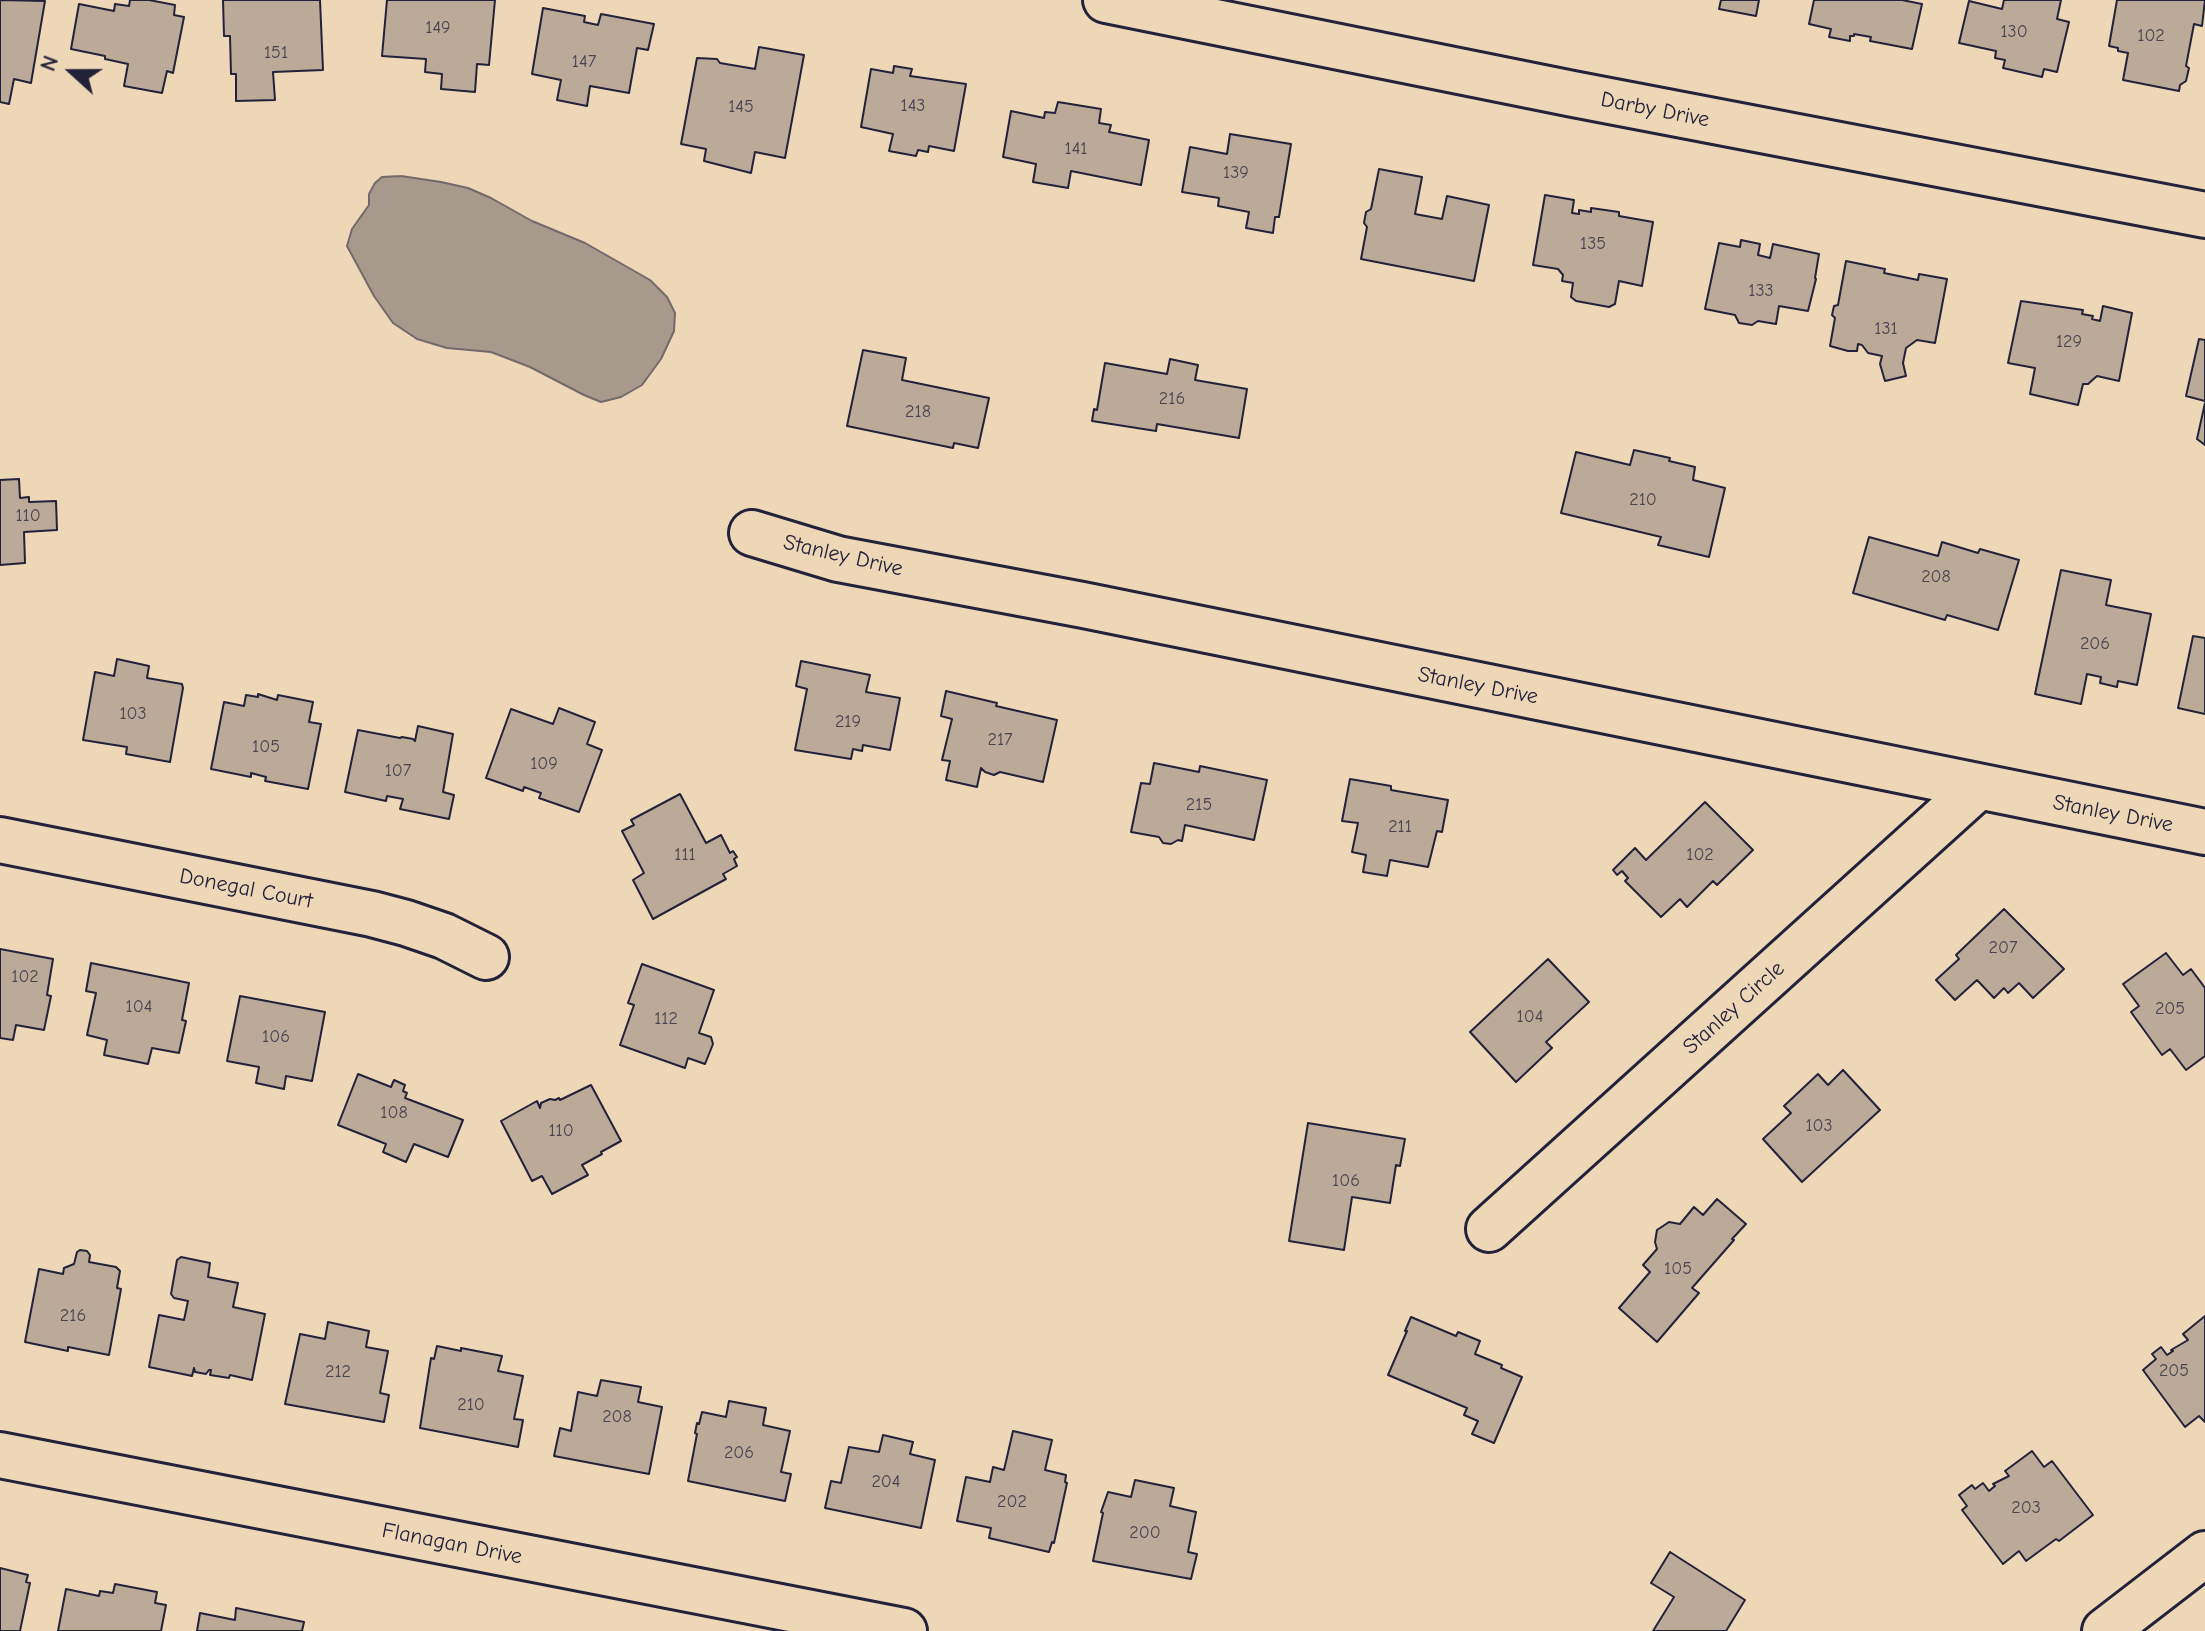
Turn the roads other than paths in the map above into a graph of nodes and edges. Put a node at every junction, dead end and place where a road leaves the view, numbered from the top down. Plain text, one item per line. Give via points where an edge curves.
1 (1106, 0) edge
2 (2205, 215) edge
3 (752, 533) dead end
4 (1978, 787) junction
5 (2205, 832) edge
6 (0, 840) edge
7 (486, 957) dead end
8 (1489, 1229) dead end
9 (0, 1455) edge
10 (2205, 1554) edge
11 (904, 1631) edge
12 (2105, 1631) edge

1 - 2 street, Darby Drive
3 - 4 street, Stanley Drive via 838,559
4 - 5 street, Stanley Drive
4 - 8 street, Stanley Circle
6 - 7 street, Donegal Court via 372,914 444,936
9 - 11 street, Flanagan Drive
10 - 12 street

